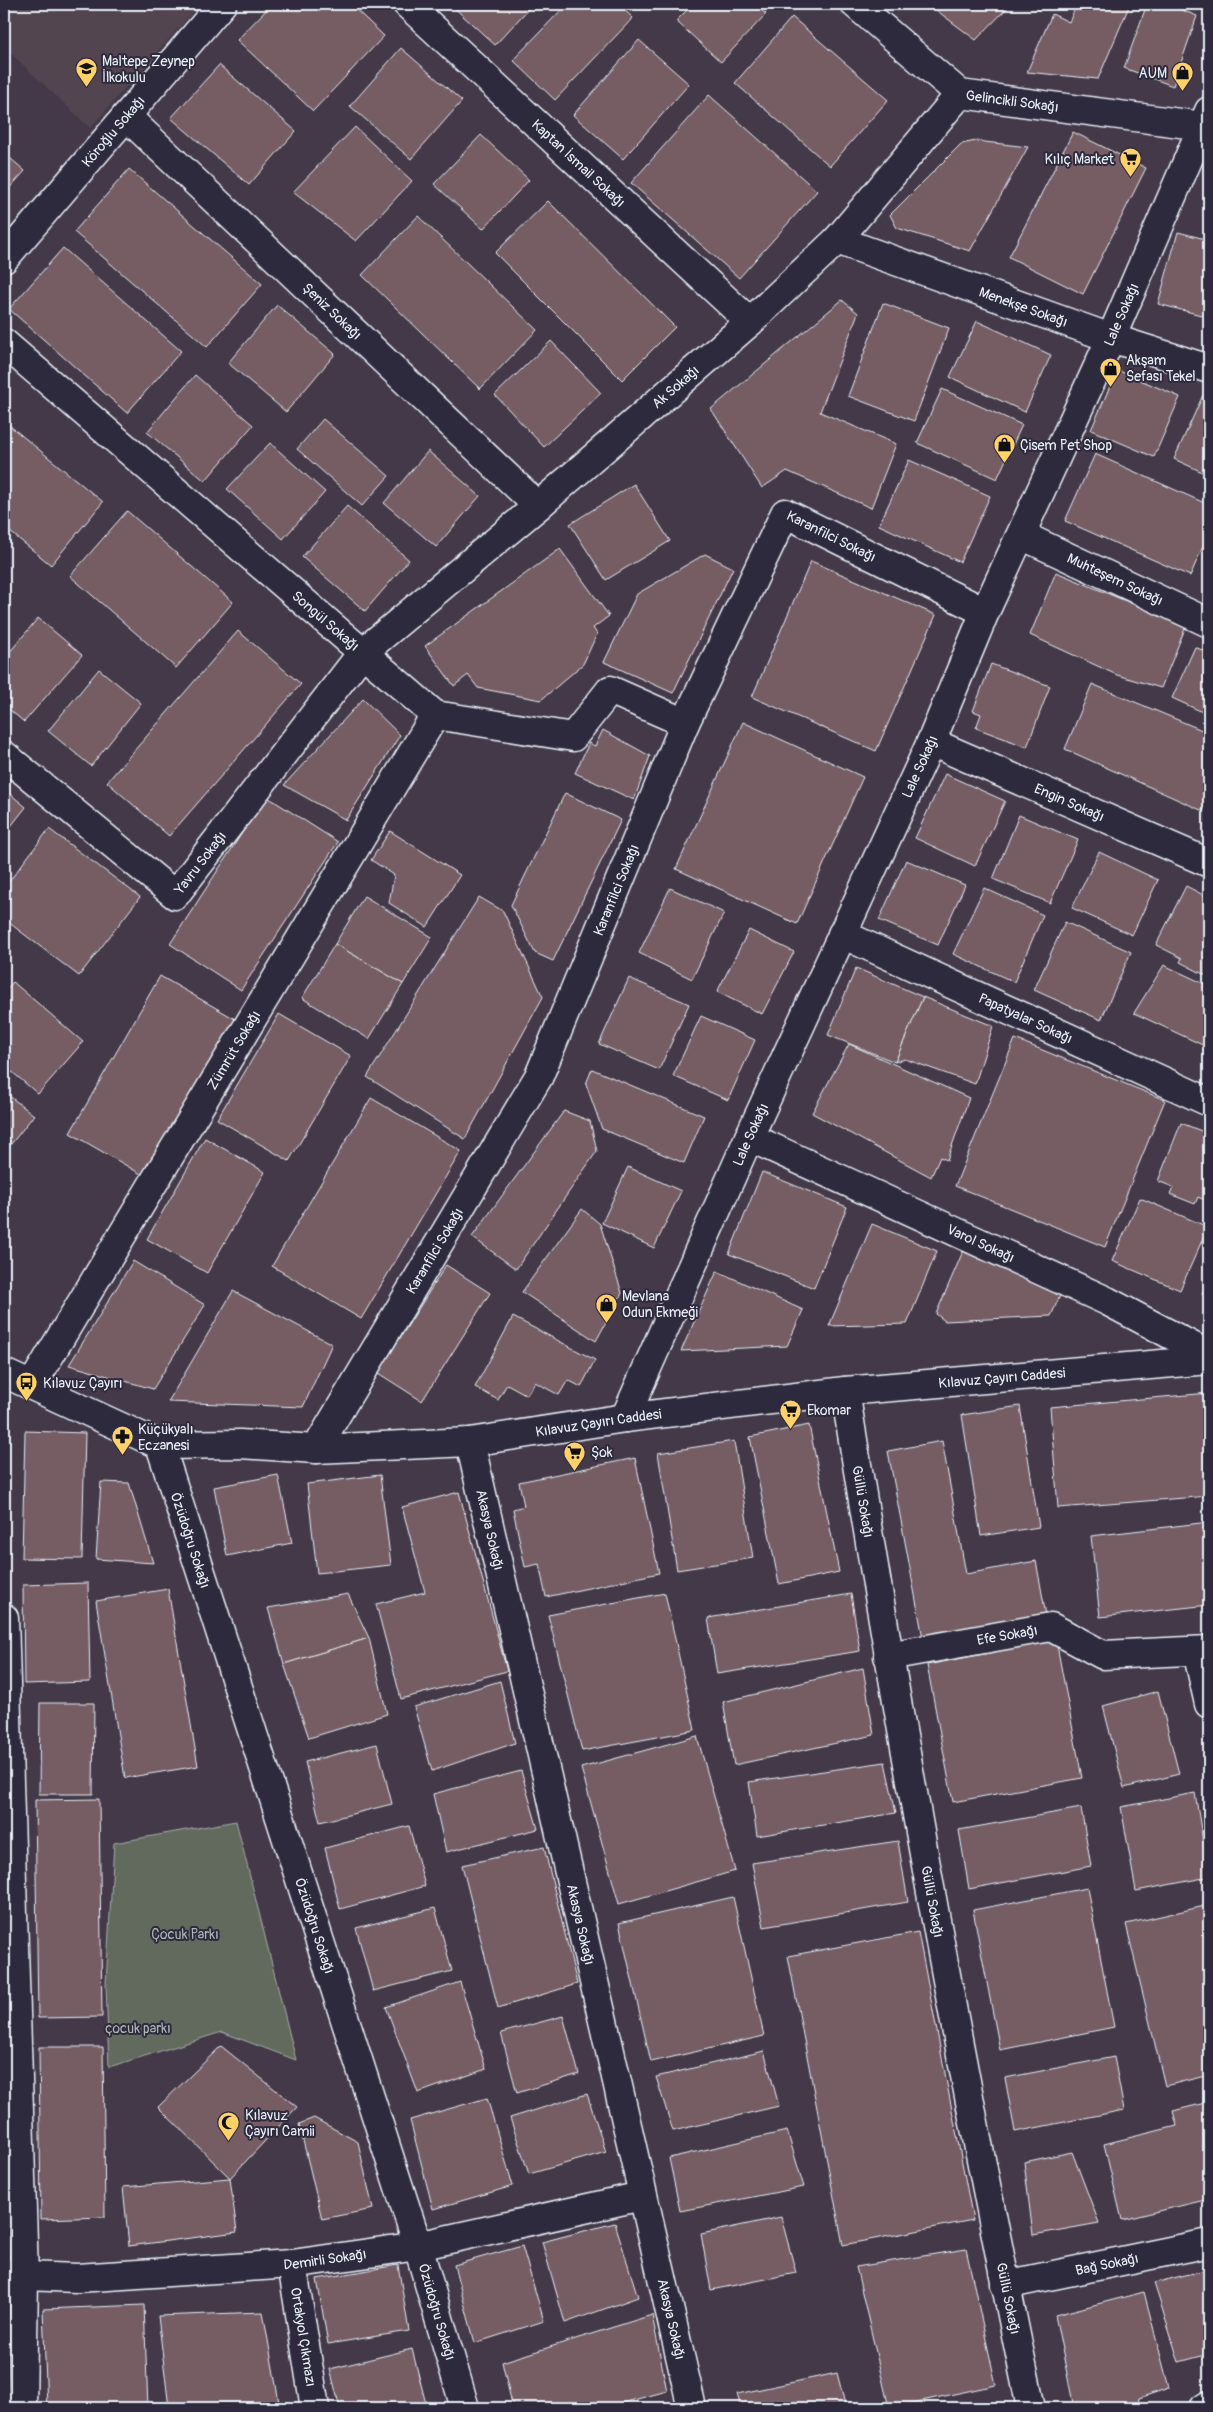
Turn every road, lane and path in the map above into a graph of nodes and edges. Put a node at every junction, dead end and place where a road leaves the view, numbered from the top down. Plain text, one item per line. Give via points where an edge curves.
1 (222, 4) edge
2 (406, 4) edge
3 (855, 4) edge
4 (960, 94) junction
5 (126, 116) junction
6 (1206, 119) edge
7 (837, 240) junction
8 (4, 260) edge
9 (750, 322) junction
10 (1111, 338) junction
11 (4, 343) edge
12 (1209, 369) edge
13 (538, 506) junction
14 (1020, 535) junction
15 (985, 612) junction
16 (1209, 623) edge
17 (362, 653) junction
18 (435, 715) junction
19 (685, 723) junction
20 (931, 742) junction
21 (4, 755) edge
22 (1209, 863) edge
23 (842, 934) junction
24 (1209, 1102) edge
25 (749, 1137) junction
26 (1209, 1355) edge
27 (1209, 1360) edge
28 (4, 1373) edge
29 (32, 1385) junction
30 (845, 1391) junction
31 (624, 1418) junction
32 (470, 1442) junction
33 (160, 1445) junction
34 (316, 1449) junction
35 (4, 1618) edge
36 (1203, 1650) edge
37 (888, 1656) junction
38 (1209, 1704) edge
39 (642, 2196) junction
40 (1209, 2243) edge
41 (418, 2246) junction
42 (292, 2264) junction
43 (14, 2274) edge
44 (1005, 2285) junction
45 (1209, 2405) edge
46 (22, 2408) edge
47 (315, 2408) edge
48 (465, 2408) edge
49 (692, 2408) edge
50 (1030, 2408) edge
51 (1204, 2408) edge

1 - 5 street, Köroğlu Sokağı
2 - 9 street, Kaptan İsmail Sokağı
3 - 4 street, Gelincikli Sokağı
4 - 6 street, Gelincikli Sokağı
4 - 7 street, Ak Sokağı
5 - 8 street, Köroğlu Sokağı
5 - 13 street, Şeniz Sokağı
6 - 10 street, Lale Sokağı
7 - 9 street, Ak Sokağı
7 - 10 street, Menekşe Sokağı
9 - 13 street, Ak Sokağı
10 - 12 street, Menekşe Sokağı
10 - 14 street, Lale Sokağı
11 - 17 street, Songül Sokağı
13 - 17 street, Ak Sokağı
14 - 15 street, Lale Sokağı
14 - 16 street, Muhteşem Sokağı
15 - 19 street, Karanfilci Sokağı via 785,513
15 - 20 street, Lale Sokağı
17 - 18 street, Songül Sokağı
17 - 21 street, Yavru Sokağı via 175,896
18 - 19 street via 573,737 610,690
18 - 29 street, Zümrüt Sokağı
19 - 34 street, Karanfilci Sokağı via 539,1076
20 - 22 street, Engin Sokağı
20 - 23 street, Lale Sokağı
23 - 24 street, Papatyalar Sokağı
23 - 25 street, Lale Sokağı
25 - 26 street, Varol Sokağı via 1107,1301
25 - 31 street, Lale Sokağı
27 - 30 street, Kılavuz Çayırı Caddesi
28 - 29 street, Kılavuz Çayırı Caddesi
29 - 33 street, Kılavuz Çayırı Caddesi
30 - 31 street, Kılavuz Çayırı Caddesi
30 - 37 street, Güllü Sokağı
31 - 32 street, Kılavuz Çayırı Caddesi
32 - 34 street, Kılavuz Çayırı Caddesi
32 - 39 street, Akasya Sokağı
33 - 34 street, Kılavuz Çayırı Caddesi via 240,1444
33 - 41 street, Özüdoğru Sokağı
35 - 43 street
36 - 37 street, Efe Sokağı via 1104,1655 1051,1627
36 - 38 street
37 - 44 street, Güllü Sokağı
39 - 41 street, Demirli Sokağı
39 - 49 street, Akasya Sokağı
40 - 44 street, Bağ Sokağı
41 - 42 street, Demirli Sokağı
41 - 48 street, Özüdoğru Sokağı
42 - 43 street, Demirli Sokağı via 77,2278
42 - 47 street, Ortakyol Çıkmazı
43 - 46 street
44 - 50 street, Güllü Sokağı
45 - 51 street

